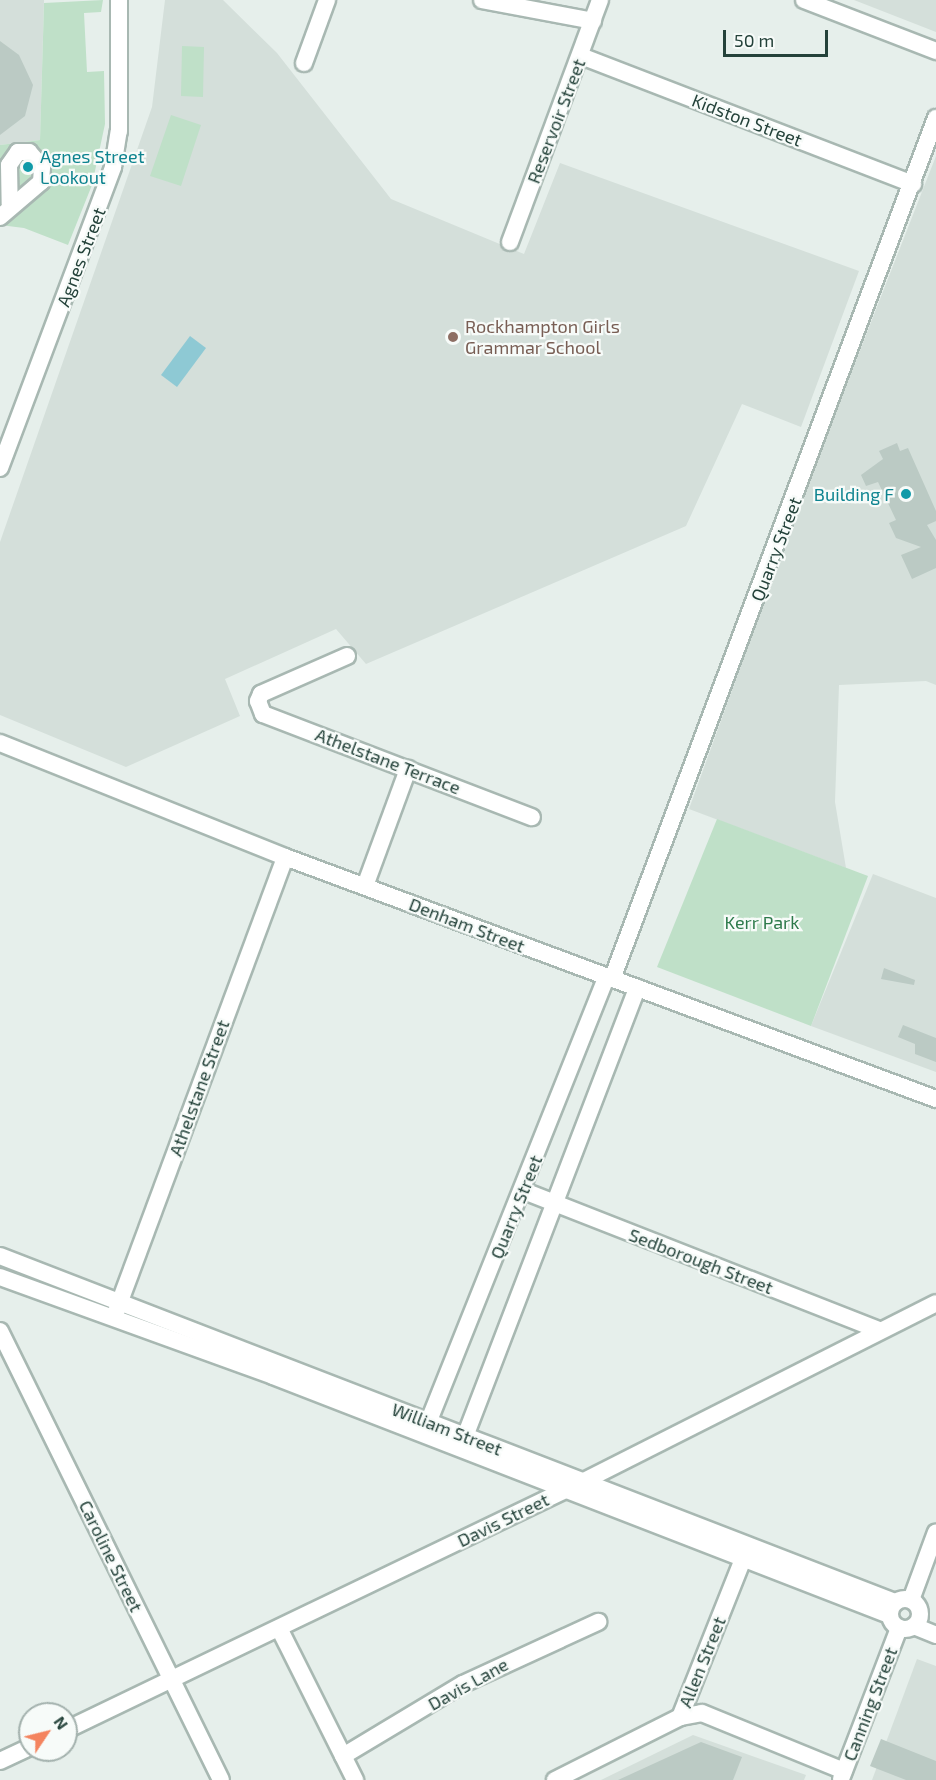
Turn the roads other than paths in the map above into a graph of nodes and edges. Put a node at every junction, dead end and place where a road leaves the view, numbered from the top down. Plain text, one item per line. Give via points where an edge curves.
1 (119, 0) edge
2 (327, 0) edge
3 (482, 0) edge
4 (600, 0) edge
5 (804, 0) edge
6 (593, 21) junction
7 (936, 51) edge
8 (581, 56) junction
9 (304, 63) dead end
10 (936, 118) edge
11 (914, 184) junction
12 (510, 242) dead end
13 (3, 444) edge
14 (0, 468) edge
15 (347, 656) dead end
16 (0, 743) edge
17 (408, 769) junction
18 (532, 817) dead end
19 (285, 857) junction
20 (365, 886) junction
21 (609, 978) junction
22 (637, 988) junction
23 (936, 1100) edge
24 (524, 1191) junction
25 (553, 1203) junction
26 (0, 1256) edge
27 (0, 1277) edge
28 (119, 1303) junction
29 (936, 1303) edge
30 (114, 1319) junction
31 (879, 1330) junction
32 (0, 1331) edge
33 (425, 1429) junction
34 (463, 1443) junction
35 (584, 1481) junction
36 (564, 1490) junction
37 (936, 1532) edge
38 (746, 1552) junction
39 (905, 1614) junction
40 (936, 1618) edge
41 (598, 1622) dead end
42 (279, 1630) junction
43 (936, 1635) edge
44 (172, 1680) junction
45 (680, 1717) junction
46 (78, 1724) edge
47 (18, 1753) edge
48 (343, 1756) junction
49 (0, 1761) edge
50 (842, 1775) edge
51 (221, 1780) edge
52 (355, 1780) edge
53 (555, 1780) edge

1 - 13 street, Agnes Street via 119,131 113,167
2 - 9 street
3 - 6 street
4 - 6 street, Reservoir Street
5 - 7 street
6 - 8 street, Reservoir Street
8 - 11 street, Kidston Street
8 - 12 street, Reservoir Street
10 - 11 street, Quarry Street
11 - 21 street, Quarry Street
13 - 14 street, Agnes Street
15 - 17 street, Athelstane Terrace via 261,694 258,701 263,714
16 - 19 street, Denham Street
17 - 18 street, Athelstane Terrace
17 - 20 street
19 - 20 street, Denham Street
19 - 28 street, Athelstane Street
20 - 21 street, Denham Street
21 - 22 street, Denham Street
21 - 24 street, Quarry Street
22 - 23 street, Denham Street
22 - 25 street, Quarry Street
24 - 25 street, Sedborough Street
24 - 33 street, Quarry Street
25 - 31 street, Sedborough Street
25 - 34 street, Quarry Street
26 - 28 street, William Street
27 - 30 street, William Street
28 - 30 street, Athelstane Street
28 - 33 street, William Street
29 - 31 street, Davis Street
30 - 33 street, William Street
31 - 35 street, Davis Street
32 - 44 street, Caroline Street
33 - 34 street, William Street
34 - 35 street, William Street
34 - 36 street, William Street
35 - 36 street, Davis Street
35 - 38 street, William Street
36 - 38 street, William Street
36 - 42 street, Davis Street
37 - 39 street, Canning Street
38 - 39 street, William Street
38 - 45 street, Allen Street
39 - 40 street, William Street
39 - 43 street, William Street
39 - 50 street, Canning Street
41 - 48 street, Davis Lane via 463,1684
42 - 44 street, Davis Street
42 - 48 street
44 - 46 street, Davis Street
44 - 51 street, Caroline Street
45 - 50 street, Allen Street via 702,1713
45 - 53 street
47 - 49 street
48 - 52 street

